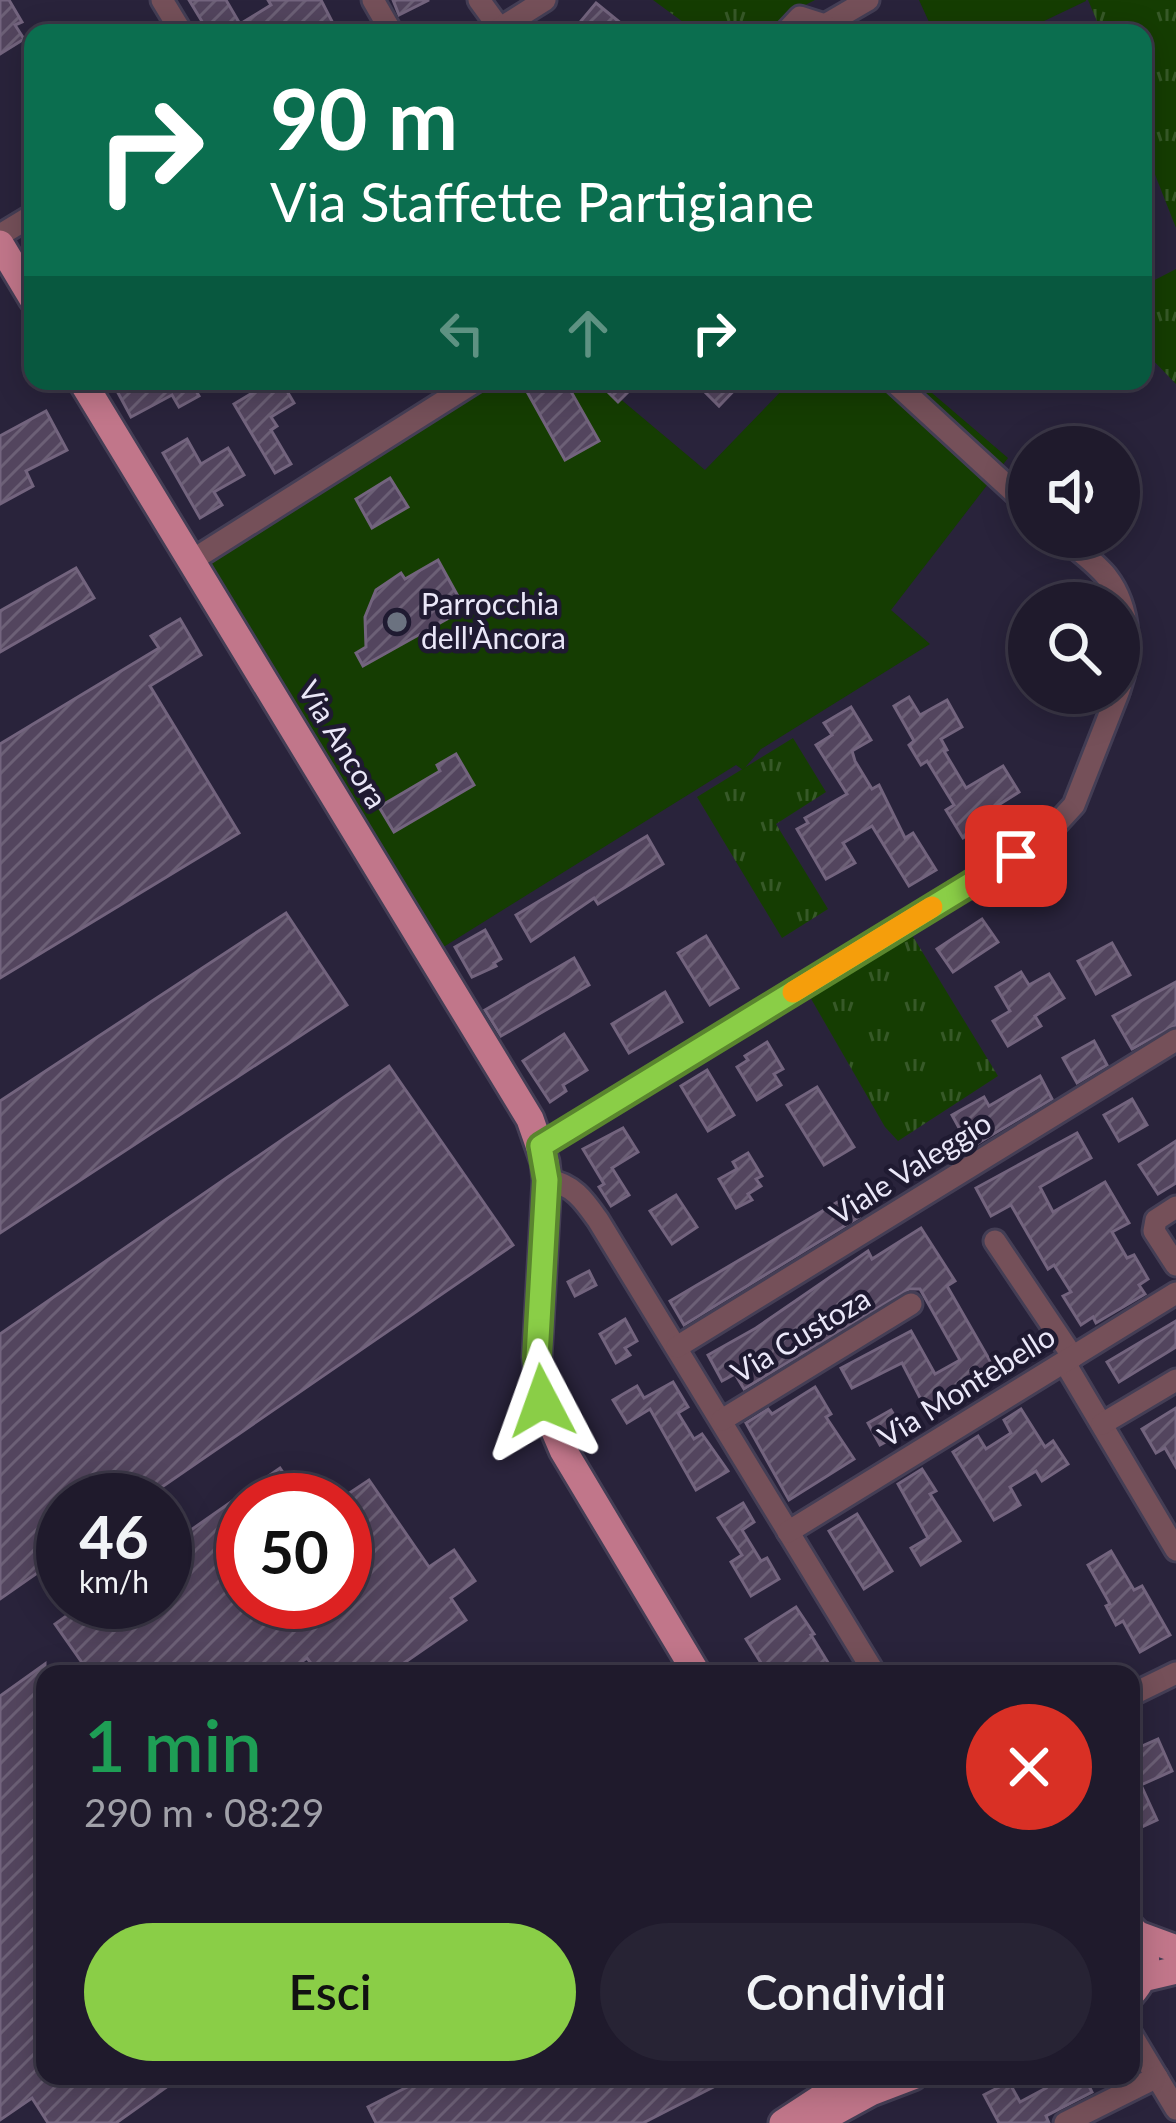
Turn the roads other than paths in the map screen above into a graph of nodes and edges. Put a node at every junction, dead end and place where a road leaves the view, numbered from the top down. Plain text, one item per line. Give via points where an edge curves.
1 (545, 0) edge
2 (868, 0) edge
3 (511, 24) edge
4 (837, 24) edge
5 (0, 239) edge
6 (24, 283) edge
7 (87, 390) edge
8 (462, 390) edge
9 (903, 390) edge
10 (1008, 487) edge
11 (1086, 558) edge
12 (191, 561) junction
13 (1109, 582) edge
14 (1109, 714) edge
15 (1176, 1040) edge
16 (541, 1146) junction
17 (547, 1180) junction
18 (1176, 1207) edge
19 (994, 1240) dead end
20 (1176, 1265) edge
21 (1176, 1293) edge
22 (911, 1304) dead end
23 (677, 1347) junction
24 (1069, 1360) junction
25 (1176, 1379) edge
26 (722, 1420) junction
27 (1102, 1424) junction
28 (788, 1532) junction
29 (1173, 1538) edge
30 (692, 1665) edge
31 (869, 1665) edge
32 (1176, 1673) edge
33 (1140, 1691) edge
34 (1140, 1933) edge
35 (1140, 1940) edge
36 (1176, 1949) edge
37 (1176, 1970) edge
38 (1140, 1974) edge
39 (1140, 1985) edge
40 (1140, 2049) edge
41 (1157, 2077) junction
42 (801, 2085) edge
43 (841, 2085) edge
44 (885, 2085) edge
45 (1176, 2108) edge
46 (772, 2123) edge
47 (783, 2123) edge
48 (814, 2123) edge
49 (1065, 2123) edge

1 - 3 street
2 - 4 street
5 - 6 main road
7 - 12 main road, Via Ancora
8 - 12 street
9 - 10 street
11 - 13 street
12 - 16 main road, Via Ancora
14 - 16 street via 1074,805 1042,839
15 - 23 street, Viale Valeggio
16 - 17 main road, Via Ancora
17 - 23 street via 580,1194
17 - 30 main road, Via Ancora via 542,1401
18 - 20 street via 1154,1231
19 - 24 street
21 - 24 street, Via Montebello
22 - 26 street, Via Custoza
23 - 26 street
24 - 27 street
24 - 28 street, Via Montebello
25 - 27 street
26 - 28 street
27 - 29 street
28 - 31 street
32 - 33 street
34 - 36 main road
35 - 38 main road via 1146,1951
37 - 39 main road
40 - 41 street
41 - 45 street
41 - 49 street
42 - 46 main road
43 - 47 main road
44 - 48 main road

